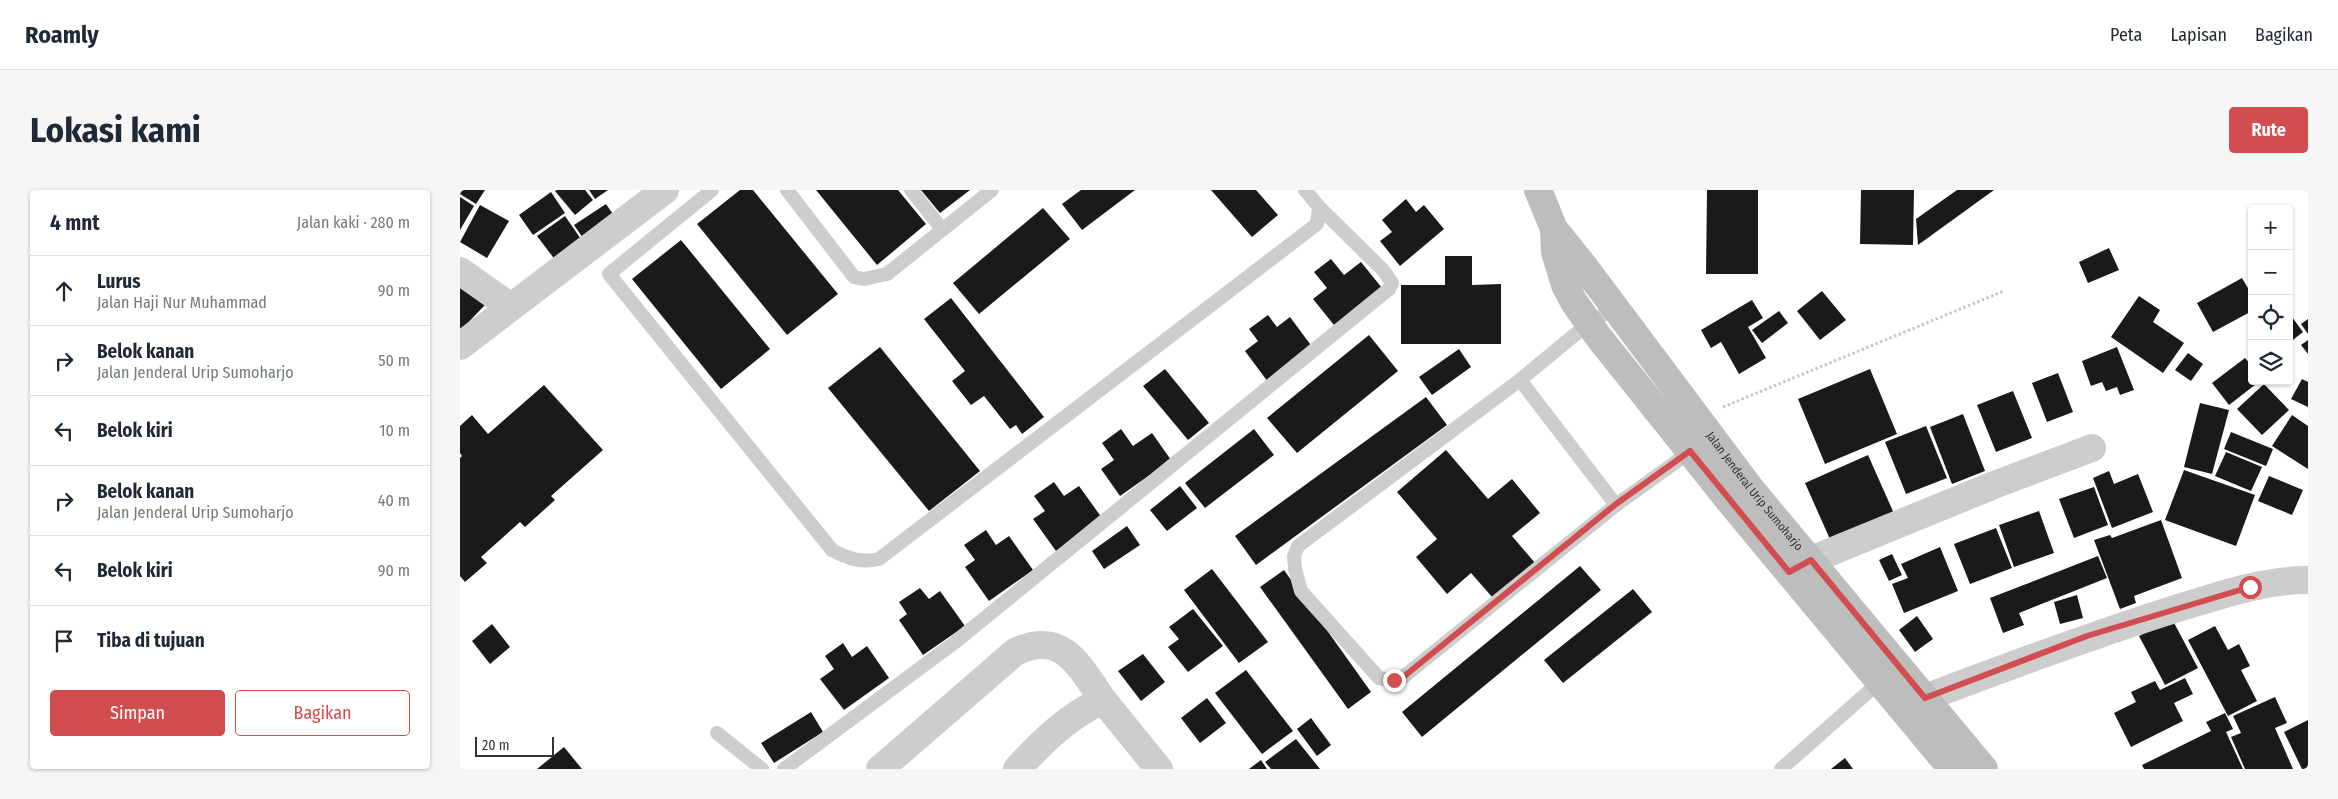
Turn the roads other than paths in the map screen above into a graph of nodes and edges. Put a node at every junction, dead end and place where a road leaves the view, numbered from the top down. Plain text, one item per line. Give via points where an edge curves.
1 (665, 190) edge
2 (712, 190) edge
3 (787, 190) edge
4 (911, 190) edge
5 (992, 190) edge
6 (1305, 190) edge
7 (1538, 190) edge
8 (1319, 207) junction
9 (942, 229) junction
10 (1554, 229) junction
11 (460, 271) edge
12 (511, 307) junction
13 (1615, 308) junction
14 (1589, 323) junction
15 (460, 346) edge
16 (1520, 380) junction
17 (1700, 436) junction
18 (2092, 448) dead end
19 (1616, 504) junction
20 (1800, 566) junction
21 (2308, 580) edge
22 (1889, 675) junction
23 (1103, 700) junction
24 (1914, 704) junction
25 (717, 733) dead end
26 (762, 769) edge
27 (784, 769) edge
28 (880, 769) edge
29 (1016, 769) edge
30 (1159, 769) edge
31 (1780, 769) edge
32 (1952, 769) edge
33 (1984, 769) edge

1 - 12 street
2 - 8 lane via 609,274 832,550 862,561 879,559 1208,309 1317,224
3 - 9 lane via 854,277 864,279 887,274
4 - 9 lane
5 - 9 lane
6 - 8 lane
7 - 10 street, Jalan Jenderal Urip Sumoharjo
8 - 27 lane via 1383,270 1392,283 1389,290 954,644
10 - 13 street, Jalan Jenderal Urip Sumoharjo
10 - 14 street, Jalan Jenderal Urip Sumoharjo via 1559,269 1574,302
11 - 12 street
12 - 15 street
13 - 14 lane
13 - 17 street, Jalan Jenderal Urip Sumoharjo
14 - 16 lane
14 - 17 street, Jalan Jenderal Urip Sumoharjo
16 - 19 lane
16 - 19 lane via 1298,546 1294,556 1301,591 1379,678 1402,678
17 - 19 lane
17 - 20 street, Jalan Jenderal Urip Sumoharjo
18 - 20 street
20 - 22 street, Jalan Jenderal Urip Sumoharjo
21 - 24 street via 2286,580 2250,587 2114,628
22 - 24 street, Jalan Jenderal Urip Sumoharjo
22 - 31 lane
23 - 28 street via 1075,660 1064,650 1054,645 1024,647
23 - 29 street via 1051,732
23 - 30 street
24 - 32 street, Jalan Jenderal Urip Sumoharjo
24 - 33 street, Jalan Jenderal Urip Sumoharjo
25 - 26 lane

